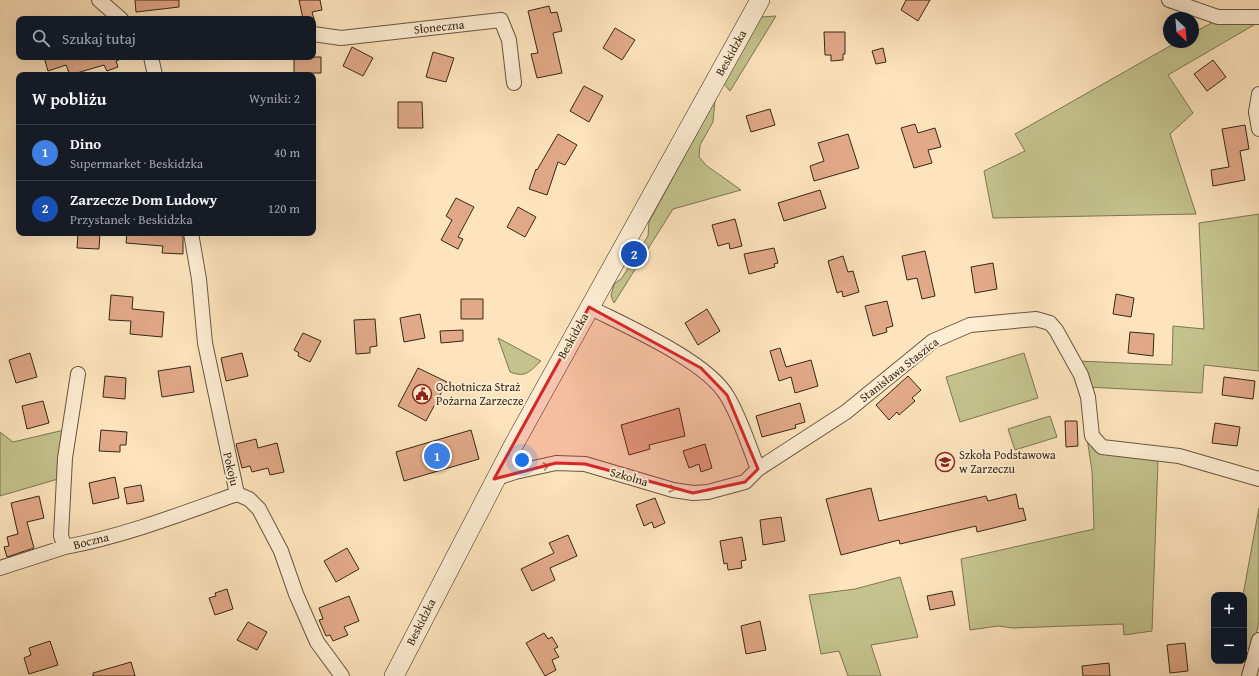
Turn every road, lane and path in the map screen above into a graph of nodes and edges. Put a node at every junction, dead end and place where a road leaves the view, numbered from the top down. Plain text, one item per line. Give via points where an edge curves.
1 (99, 0) edge
2 (760, 0) edge
3 (1169, 0) edge
4 (118, 16) edge
5 (1259, 17) edge
6 (316, 34) edge
7 (152, 60) edge
8 (154, 72) edge
9 (514, 83) dead end
10 (1259, 94) edge
11 (1259, 129) edge
12 (191, 236) edge
13 (589, 307) junction
14 (78, 374) dead end
15 (758, 469) junction
16 (494, 479) junction
17 (1259, 479) edge
18 (237, 494) junction
19 (65, 547) junction
20 (0, 568) edge
21 (1259, 640) edge
22 (342, 676) edge
23 (394, 676) edge
24 (1249, 676) edge

1 - 4 street
2 - 13 street, Beskidzka
3 - 5 street via 1218,17
6 - 9 street, Słoneczna via 341,38 501,20 509,40
7 - 8 street
10 - 11 street via 1256,112
12 - 18 street, Pokoju via 199,279 205,344
13 - 15 street via 701,368 727,395
13 - 16 street, Beskidzka
14 - 19 street, Boczna via 65,458 61,536
16 -> 15 street, Szkolna via 514,472 556,464 585,464 672,490 693,493 708,492 745,482
15 - 17 street, Stanisława Staszica via 846,412 933,341 970,325 1036,318 1050,323 1056,330 1081,375 1088,397 1092,436 1102,447 1179,456
16 - 23 street, Beskidzka
18 - 19 street, Boczna via 158,522
18 - 22 street, Pokoju via 249,499 259,509 281,551 317,642
19 - 20 street
21 - 24 street

